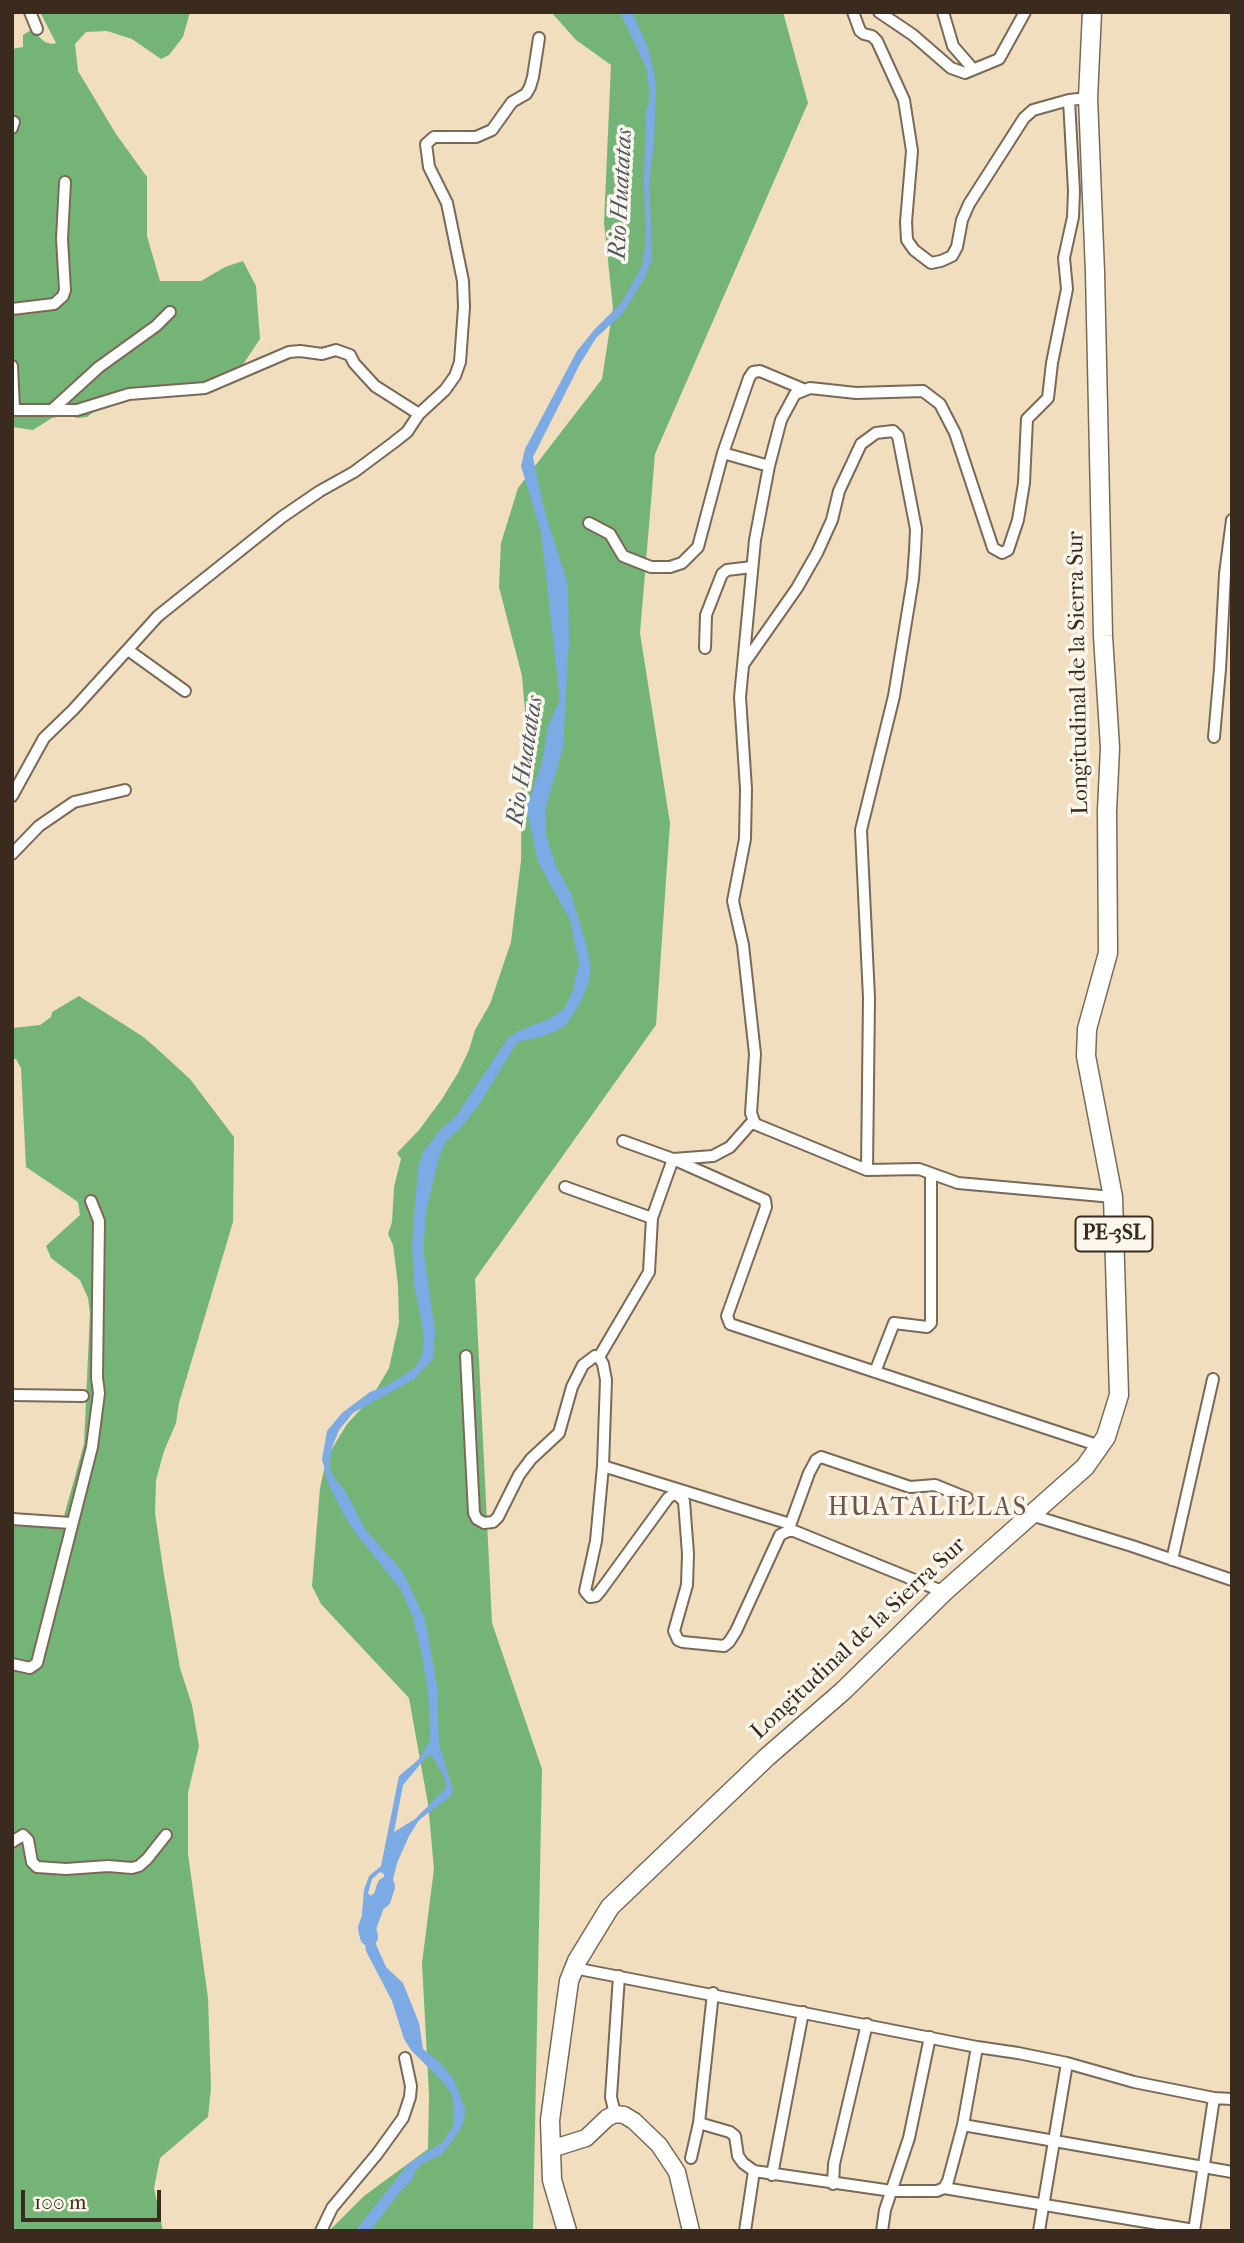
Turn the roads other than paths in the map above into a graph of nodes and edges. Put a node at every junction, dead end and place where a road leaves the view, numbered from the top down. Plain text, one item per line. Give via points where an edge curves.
1 (30, 12) edge
2 (853, 12) edge
3 (879, 12) edge
4 (943, 12) edge
5 (1025, 12) edge
6 (1092, 12) edge
7 (37, 29) dead end
8 (538, 38) dead end
9 (974, 69) junction
10 (1088, 98) junction
11 (1069, 100) junction
12 (65, 182) dead end
13 (12, 309) edge
14 (170, 312) dead end
15 (12, 366) edge
16 (803, 389) junction
17 (53, 409) junction
18 (13, 410) edge
19 (419, 414) junction
20 (723, 453) junction
21 (769, 466) junction
22 (1232, 520) edge
23 (589, 523) dead end
24 (752, 567) junction
25 (705, 648) dead end
26 (128, 650) junction
27 (742, 666) junction
28 (185, 691) dead end
29 (1214, 737) dead end
30 (125, 790) dead end
31 (12, 796) edge
32 (12, 854) edge
33 (753, 1121) junction
34 (624, 1141) dead end
35 (673, 1159) junction
36 (867, 1170) junction
37 (931, 1175) junction
38 (565, 1187) dead end
39 (1112, 1196) junction
40 (91, 1201) dead end
41 (652, 1218) junction
42 (466, 1356) dead end
43 (599, 1357) junction
44 (875, 1371) junction
45 (1213, 1379) dead end
46 (12, 1395) edge
47 (83, 1396) dead end
48 (1100, 1446) junction
49 (603, 1466) junction
50 (967, 1498) dead end
51 (1031, 1515) junction
52 (12, 1519) edge
53 (71, 1523) junction
54 (789, 1527) junction
55 (1171, 1560) junction
56 (1232, 1580) edge
57 (944, 1592) junction
58 (12, 1664) edge
59 (166, 1835) dead end
60 (12, 1842) edge
61 (575, 1968) junction
62 (619, 1976) junction
63 (713, 1993) junction
64 (803, 2012) junction
65 (867, 2024) junction
66 (930, 2037) junction
67 (977, 2048) junction
68 (405, 2058) dead end
69 (1067, 2063) junction
70 (1214, 2098) junction
71 (1232, 2099) edge
72 (615, 2114) junction
73 (699, 2123) junction
74 (963, 2125) junction
75 (1053, 2139) junction
76 (551, 2149) junction
77 (691, 2158) dead end
78 (1203, 2168) junction
79 (754, 2171) junction
80 (1232, 2172) edge
81 (772, 2175) junction
82 (833, 2184) junction
83 (944, 2188) junction
84 (892, 2191) junction
85 (1044, 2204) junction
86 (321, 2231) edge
87 (567, 2231) edge
88 (691, 2231) edge
89 (745, 2231) edge
90 (882, 2231) edge
91 (1039, 2231) edge
92 (1194, 2231) edge

1 - 7 street
2 - 11 street via 860,30 877,41 904,100 912,151 907,240 930,263 952,256 969,204 1024,118 1033,110
3 - 9 street via 956,71
4 - 9 street via 953,46
5 - 9 street via 999,59
6 - 10 main road, Longitudinal de la Sierra Sur / PE-3SL
8 - 19 street via 530,87 512,102 492,130 476,137 434,137 426,144 429,167 447,203 464,307 455,376 440,397
10 - 11 street
10 - 39 main road, Longitudinal de la Sierra Sur / PE-3SL via 1110,748 1108,953 1087,1029 1086,1056
11 - 16 street via 1074,191 1064,258 1067,289 1048,398 1027,419 1024,483 1008,550 1002,553 993,548 956,433 930,394
12 - 13 street via 63,296 54,304
14 - 17 street
15 - 18 street
16 - 20 street via 753,372
16 - 21 street via 787,406
17 - 18 street
17 - 19 street via 77,410 129,394 205,388 289,352 336,350 350,355 375,386
19 - 26 street via 393,443 282,517 158,616
20 - 21 street
20 - 23 street via 698,547 682,563 651,567 623,556 610,534
21 - 24 street
22 - 29 street
24 - 25 street via 727,570 722,575 706,615
24 - 27 street
26 - 28 street
26 - 31 street via 44,738
27 - 33 street via 745,839 733,901 743,945 755,1054
27 - 36 street via 817,553 861,444 876,433 893,431 898,436 916,529 913,579 894,696 861,830 869,998
30 - 32 street via 74,802 38,826
33 - 35 street via 730,1147 713,1156
33 - 36 street
34 - 35 street
35 - 41 street
35 - 44 street via 765,1200 727,1321
36 - 37 street via 919,1169
37 - 39 street via 958,1183
37 - 44 street via 931,1323 927,1327 894,1323
38 - 41 street
39 - 48 main road, Longitudinal de la Sierra Sur / PE-3SL via 1119,1395
40 - 53 street via 99,1220 99,1393 92,1447
41 - 43 street via 649,1272
42 - 43 street via 474,1513 484,1523 498,1517 519,1475 559,1433 577,1376 589,1358
43 - 49 street via 606,1380
44 - 48 street
45 - 55 street
46 - 47 street
48 - 51 main road, Longitudinal de la Sierra Sur / PE-3SL via 1085,1466
49 - 54 street
49 - 54 street via 586,1594 596,1596 675,1493 684,1501 688,1554 687,1586 674,1631 683,1642 724,1646 729,1642 780,1535
50 - 54 street via 935,1485 910,1487 821,1457 809,1473
51 - 55 street
51 - 57 main road, Longitudinal de la Sierra Sur / PE-3SL
52 - 53 street
53 - 58 street via 37,1663 30,1668
54 - 57 street
55 - 56 street
57 - 61 main road, Longitudinal de la Sierra Sur / PE-3SL via 621,1894
59 - 60 street via 147,1859 132,1868 37,1867 23,1835
61 - 62 street
61 - 76 main road, Longitudinal de la Sierra Sur / PE-3SL via 569,1981 550,2120
62 - 63 street
62 - 72 street via 611,2097
63 - 64 street
63 - 73 street
64 - 65 street
64 - 81 street
65 - 66 street
65 - 82 street
66 - 67 street
66 - 84 street via 909,2138
67 - 69 street
67 - 74 street
68 - 86 street via 411,2086 403,2118 332,2208
69 - 70 street
69 - 75 street
70 - 71 street
70 - 78 street
72 - 76 main road via 586,2138
72 - 88 main road via 634,2121 659,2145 677,2172
73 - 77 street
73 - 79 street via 735,2136 738,2156
74 - 75 street
74 - 83 street
75 - 78 street
75 - 85 street
76 - 87 main road, Longitudinal de la Sierra Sur / PE-3SL via 552,2180
78 - 80 street
78 - 92 street
79 - 81 street
79 - 89 street
81 - 82 street
82 - 84 street
83 - 84 street via 921,2193
83 - 85 street
84 - 90 street
85 - 91 street
85 - 92 street

